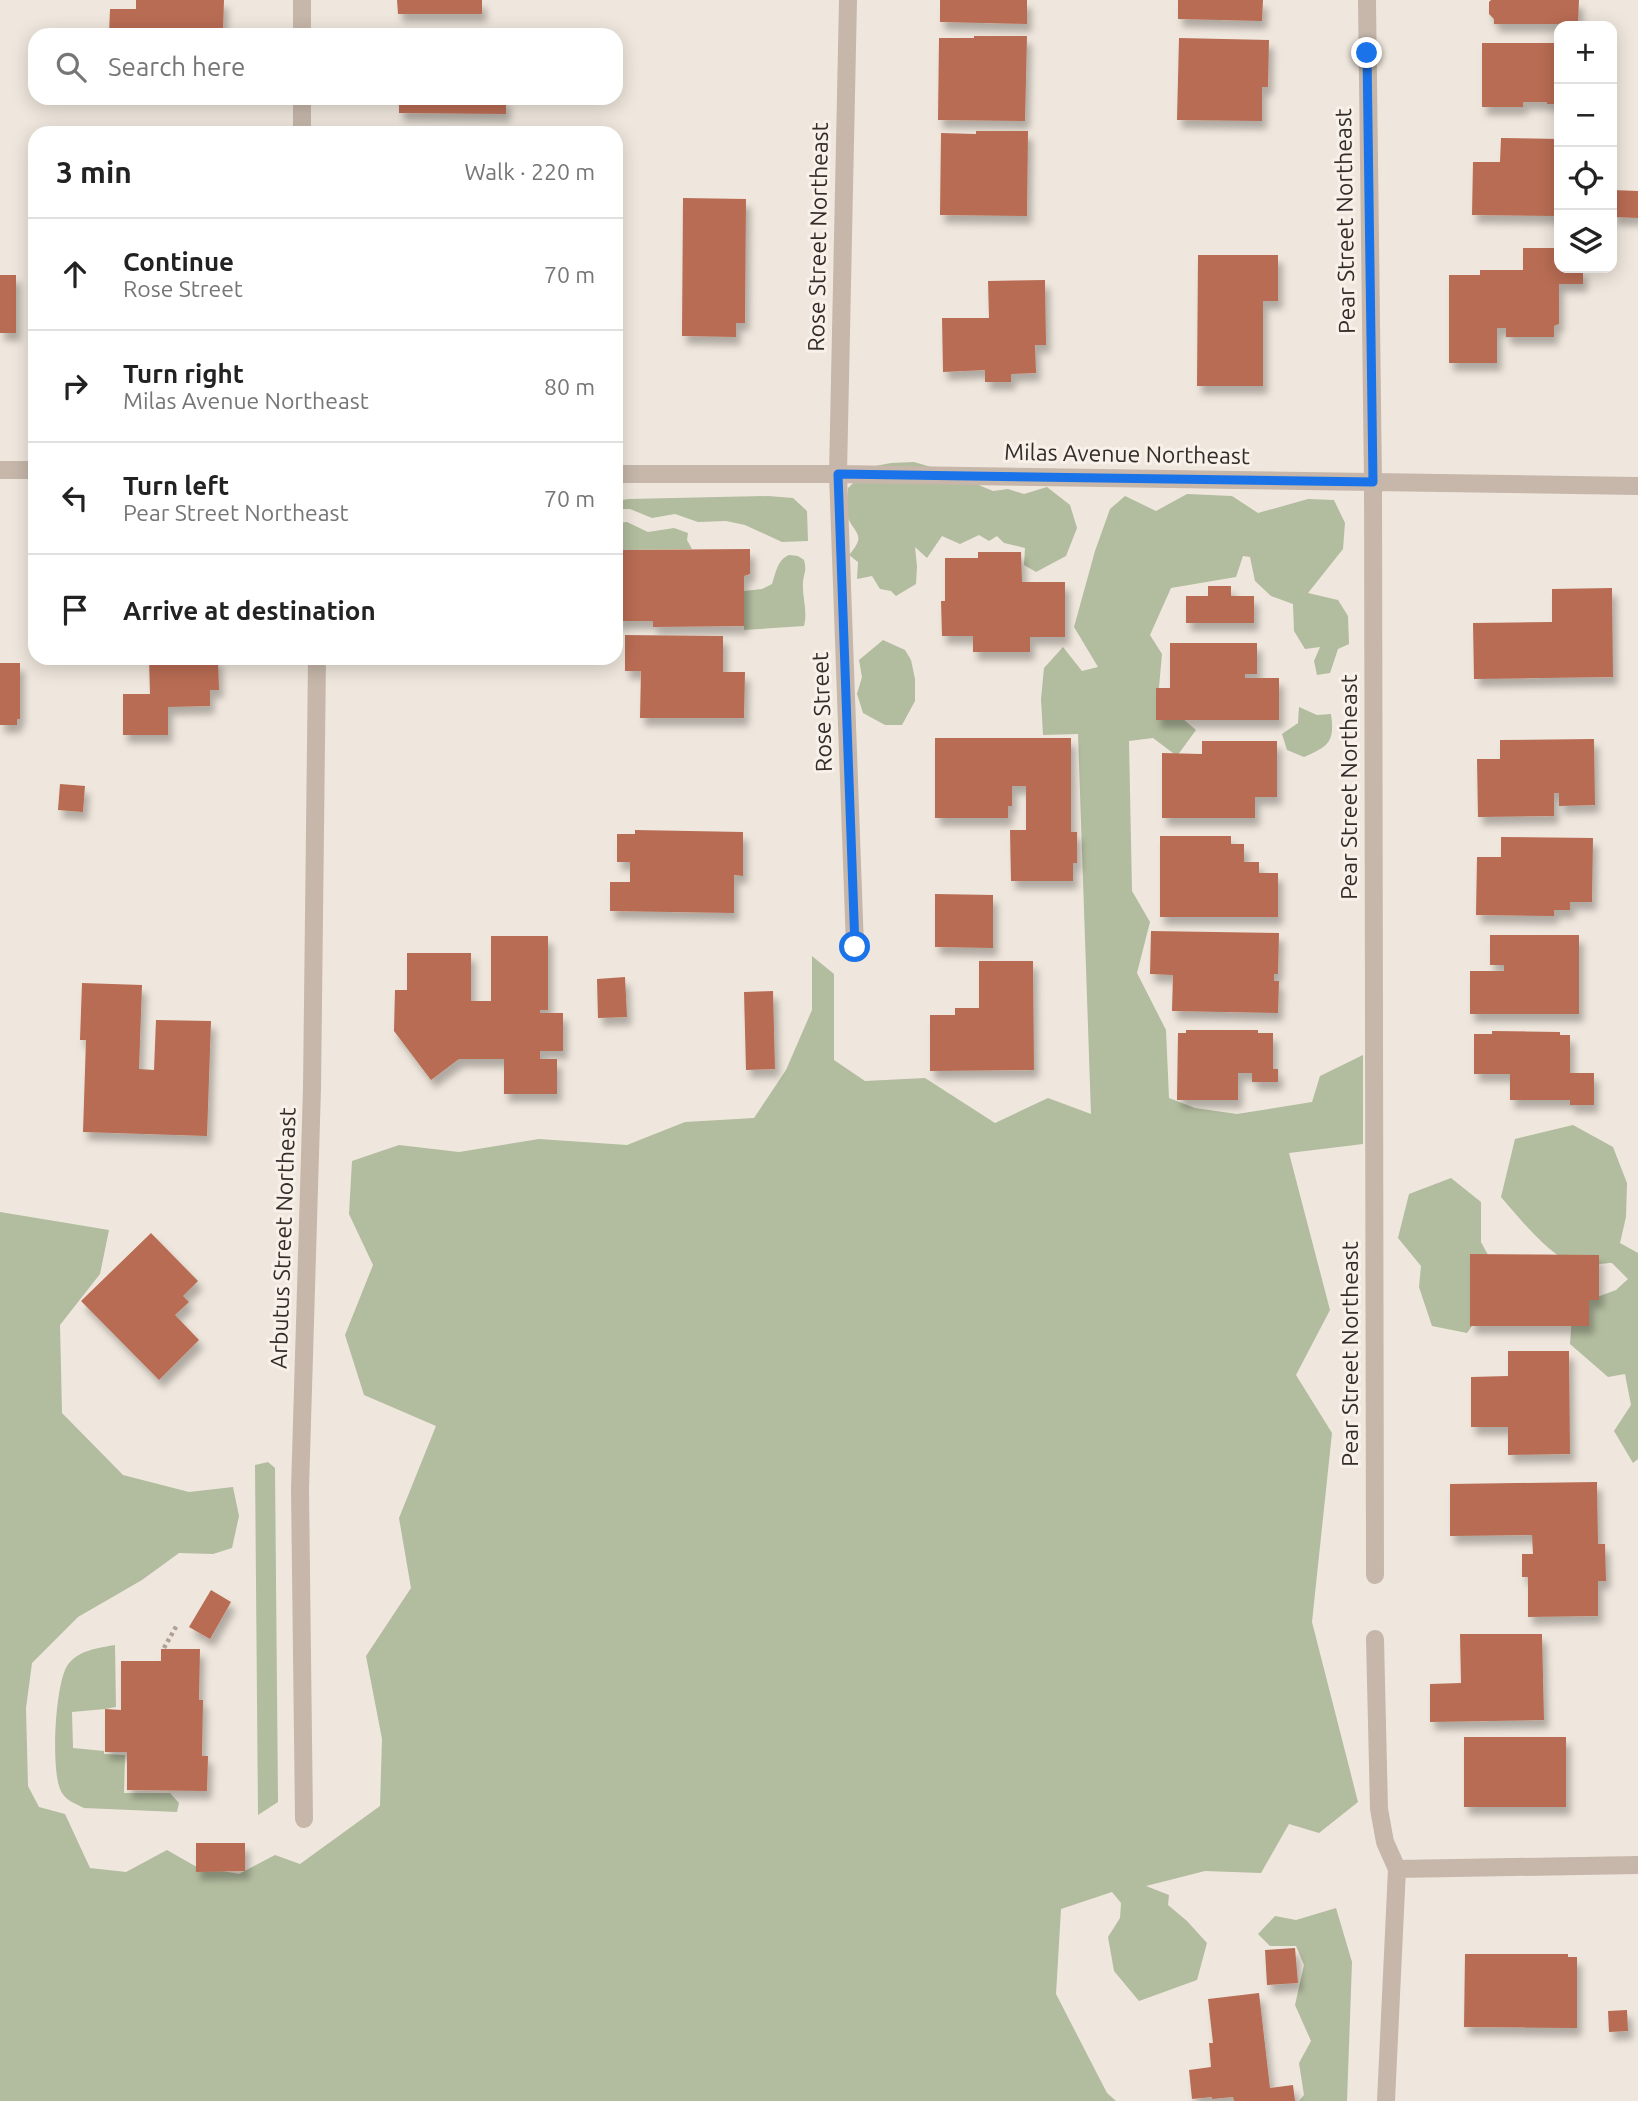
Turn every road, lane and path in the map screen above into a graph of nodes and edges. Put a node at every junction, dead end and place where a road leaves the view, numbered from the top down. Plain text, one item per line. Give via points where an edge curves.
1 (302, 0) edge
2 (848, 0) edge
3 (1367, 0) edge
4 (302, 28) edge
5 (302, 105) edge
6 (302, 126) edge
7 (0, 470) edge
8 (28, 470) edge
9 (623, 474) edge
10 (838, 474) junction
11 (1373, 482) junction
12 (1638, 486) edge
13 (317, 665) edge
14 (855, 947) dead end
15 (1375, 1575) dead end
16 (177, 1625) dead end
17 (1375, 1639) dead end
18 (164, 1648) dead end
19 (304, 1819) dead end
20 (1638, 1865) edge
21 (1397, 1869) junction
22 (1386, 2101) edge

1 - 4 street
2 - 10 street, Rose Street Northeast
3 - 11 street, Pear Street Northeast
5 - 6 street
7 - 8 street
9 - 10 street, Milas Avenue Northeast
10 - 11 street, Milas Avenue Northeast
10 - 14 street, Rose Street
11 - 12 street, Milas Avenue Northeast
11 - 15 street, Pear Street Northeast
13 - 19 street, Arbutus Street Northeast via 312,1088 300,1489
16 - 18 path
17 - 21 street via 1379,1810 1385,1842
20 - 21 street
21 - 22 street

